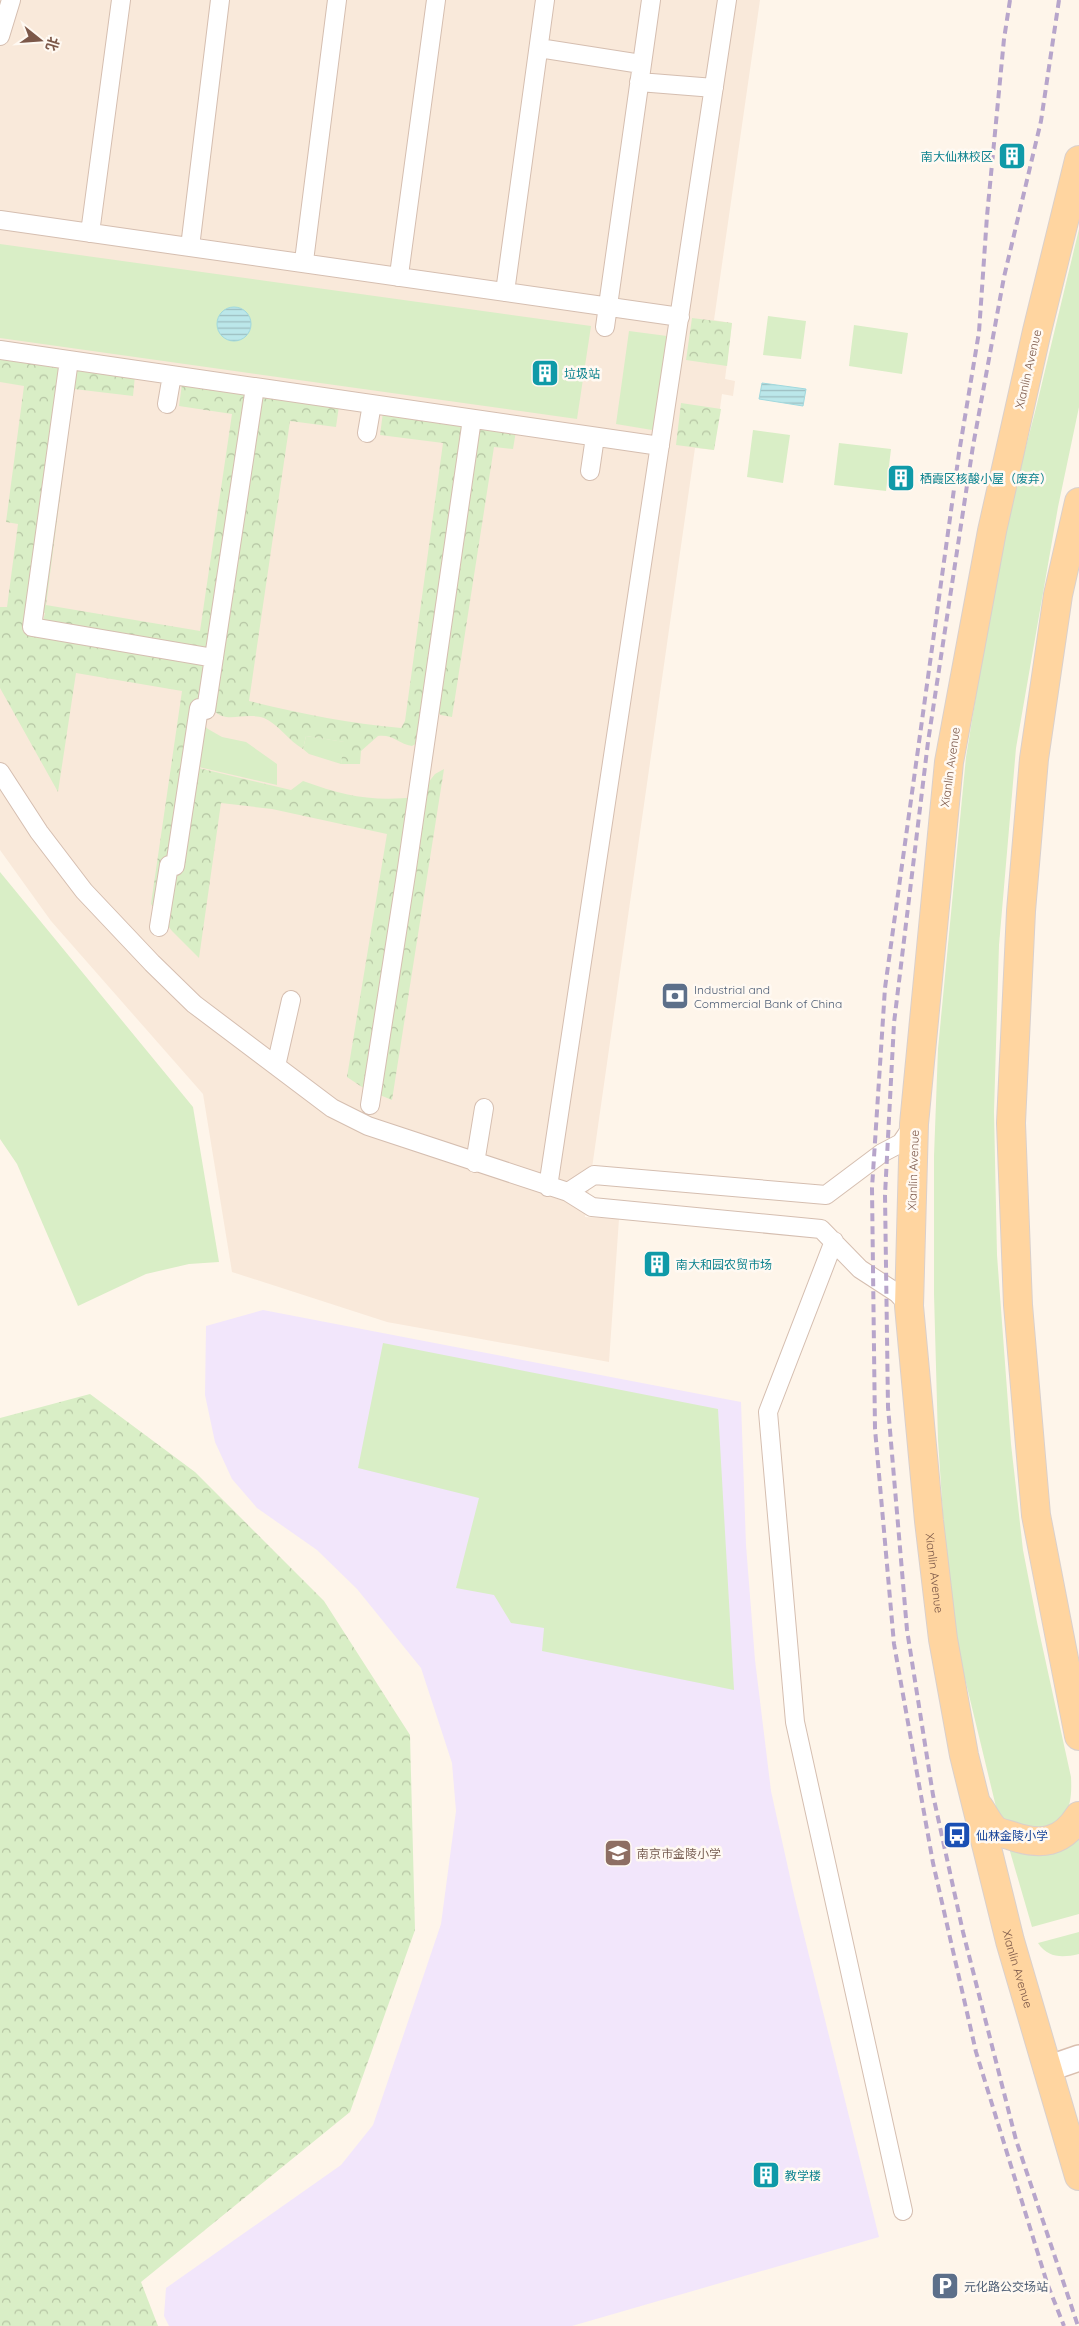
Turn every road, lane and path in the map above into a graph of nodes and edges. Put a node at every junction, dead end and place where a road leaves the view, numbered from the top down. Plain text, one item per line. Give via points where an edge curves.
1 (11, 0) edge
2 (121, 0) edge
3 (220, 0) edge
4 (337, 0) edge
5 (436, 0) edge
6 (545, 0) edge
7 (651, 0) edge
8 (728, 0) edge
9 (0, 36) edge
10 (539, 48) junction
11 (640, 73) junction
12 (714, 88) junction
13 (1079, 160) edge
14 (0, 220) edge
15 (90, 232) junction
16 (190, 247) junction
17 (302, 263) junction
18 (398, 277) junction
19 (505, 292) junction
20 (609, 307) junction
21 (680, 317) junction
22 (605, 328) dead end
23 (0, 350) edge
24 (69, 360) junction
25 (172, 375) junction
26 (256, 387) junction
27 (166, 404) dead end
28 (372, 404) junction
29 (472, 419) junction
30 (367, 433) dead end
31 (595, 437) junction
32 (660, 446) junction
33 (590, 471) dead end
34 (1079, 506) edge
35 (214, 658) junction
36 (0, 772) edge
37 (159, 927) dead end
38 (291, 1000) dead end
39 (276, 1066) junction
40 (370, 1106) dead end
41 (484, 1108) dead end
42 (914, 1124) junction
43 (475, 1163) junction
44 (548, 1186) junction
45 (568, 1192) junction
46 (834, 1241) junction
47 (909, 1306) junction
48 (1079, 1736) edge
49 (976, 1804) junction
50 (1079, 1816) edge
51 (1079, 2058) edge
52 (1047, 2069) junction
53 (1079, 2176) edge
54 (903, 2211) dead end

1 - 9 street
2 - 15 street
3 - 16 street
4 - 17 street
5 - 18 street
6 - 10 street
7 - 11 street
8 - 12 street
10 - 11 street
10 - 19 street
11 - 12 street
11 - 20 street
12 - 21 street
13 - 42 main road, Xianlin Avenue via 992,531 949,762
14 - 15 street
15 - 16 street
16 - 17 street
17 - 18 street
18 - 19 street
19 - 20 street
20 - 21 street
20 - 22 street
21 - 32 street
23 - 24 street
24 - 25 street
24 - 35 street via 32,626
25 - 26 street
25 - 27 street
26 - 28 street
26 - 35 street
28 - 29 street
28 - 30 street
29 - 31 street
29 - 40 street
31 - 32 street
31 - 33 street
32 - 44 street
34 - 48 main road via 1058,595 1034,759 1021,911 1011,1123 1018,1305 1036,1515
35 - 37 street via 206,710 199,708 175,866 169,865
36 - 39 street via 39,832 84,891 194,1004
38 - 39 street
39 - 43 street via 332,1108 368,1126
41 - 43 street
42 - 45 street via 901,1143 882,1153 826,1195 594,1175
42 - 47 main road, Xianlin Avenue
43 - 44 street
44 - 45 street
45 - 46 street via 592,1208 821,1229
46 - 47 street via 860,1269 897,1293
46 - 54 street via 768,1412 794,1722
47 - 49 main road, Xianlin Avenue via 943,1639
49 - 50 main road via 995,1830 1042,1843 1061,1835
49 - 52 main road, Xianlin Avenue via 1010,1941
51 - 52 street
52 - 53 main road, Xianlin Avenue

